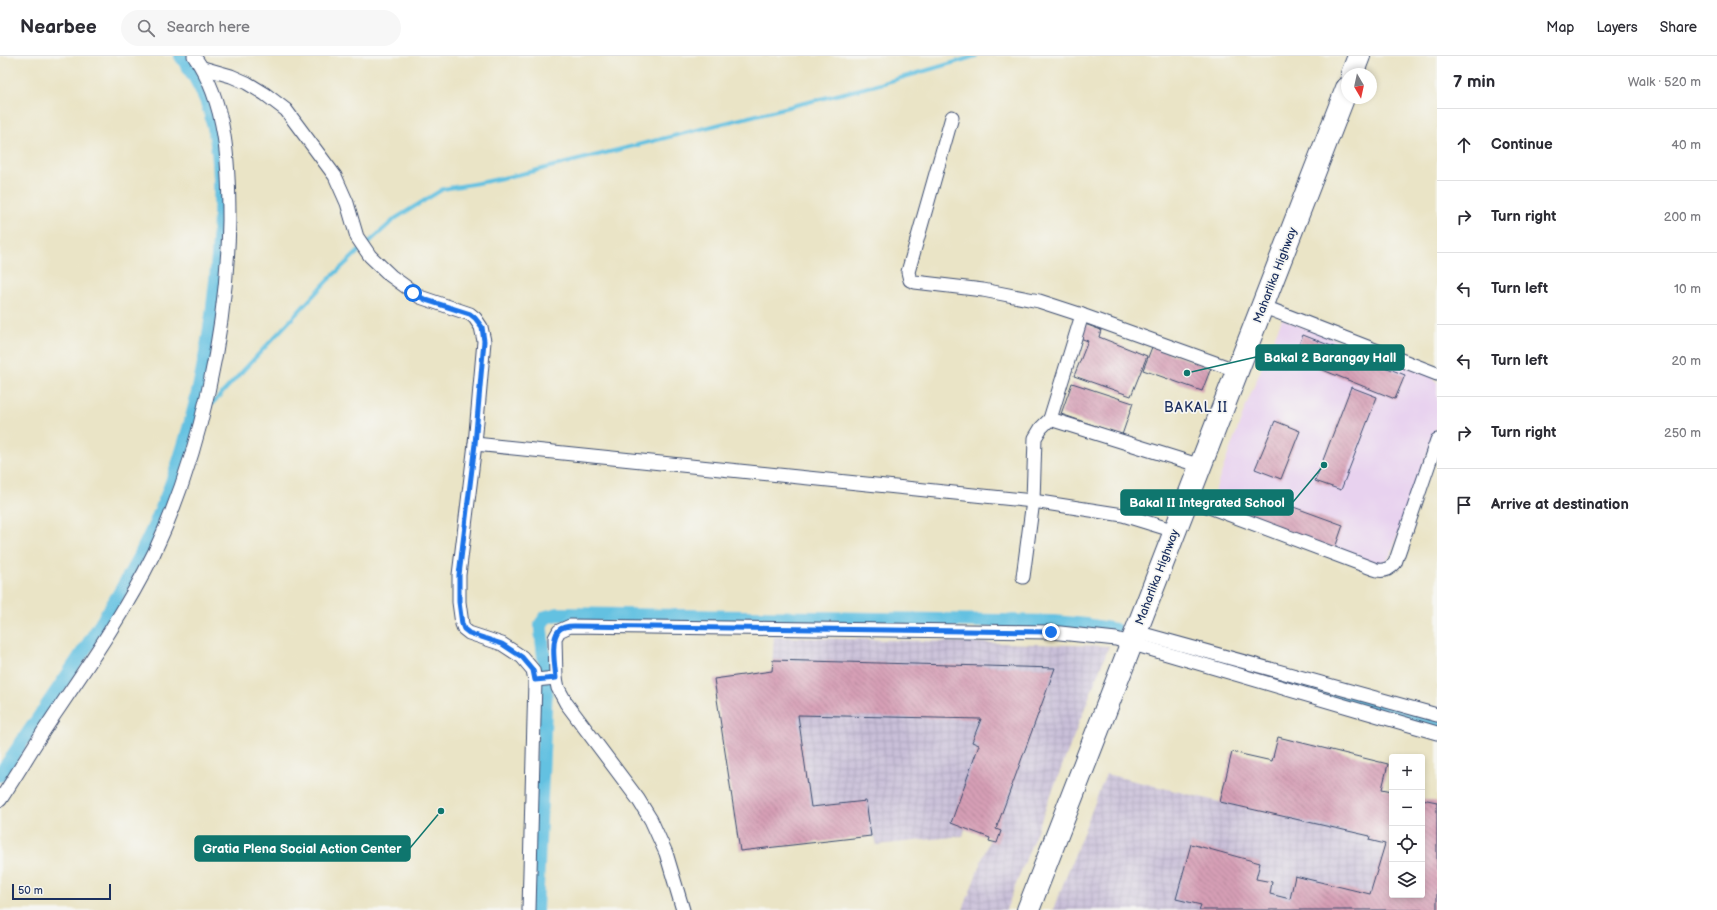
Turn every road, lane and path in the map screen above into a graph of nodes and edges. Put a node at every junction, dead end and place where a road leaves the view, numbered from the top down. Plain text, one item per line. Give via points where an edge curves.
1 (194, 56) edge
2 (1359, 56) edge
3 (203, 68) junction
4 (1354, 68) edge
5 (1341, 103) edge
6 (952, 117) dead end
7 (1262, 306) junction
8 (1082, 315) junction
9 (1238, 372) junction
10 (1436, 372) edge
11 (1050, 420) junction
12 (1437, 440) edge
13 (475, 444) junction
14 (1201, 466) junction
15 (1188, 499) junction
16 (1033, 501) junction
17 (1175, 531) junction
18 (1023, 577) dead end
19 (1134, 638) junction
20 (556, 678) junction
21 (535, 680) junction
22 (1437, 714) edge
23 (1437, 733) edge
24 (0, 800) edge
25 (529, 910) edge
26 (683, 910) edge
27 (1028, 910) edge

1 - 3 street
2 - 4 highway
3 - 13 street via 247,83 286,110 335,176 347,203 357,238 370,256 391,276 420,297 463,311 479,322 484,341
3 - 24 street via 216,100 224,136 228,174 228,224 221,319 199,429 184,479 167,522 137,584 103,642
5 - 7 highway, Maharlika Highway
6 - 8 street via 908,272 909,278 915,282 1024,298
7 - 9 highway, Maharlika Highway
7 - 10 street
8 - 9 street
8 - 11 street
9 - 14 highway, Maharlika Highway
11 - 14 street
11 - 16 street via 1035,438
12 - 15 street via 1395,563 1386,570 1374,569
13 - 16 street
13 - 21 street via 459,575 462,624 469,633 502,644 522,657 533,670
14 - 15 highway, Maharlika Highway
15 - 17 highway, Maharlika Highway
16 - 17 street via 1123,515
16 - 18 street
17 - 19 highway, Maharlika Highway
19 - 20 street via 1051,632 574,626 561,629 556,634
19 - 22 street
19 - 23 street
19 - 27 highway, Maharlika Highway
20 - 21 street
20 - 26 street via 566,703 651,820 666,853
21 - 25 street

